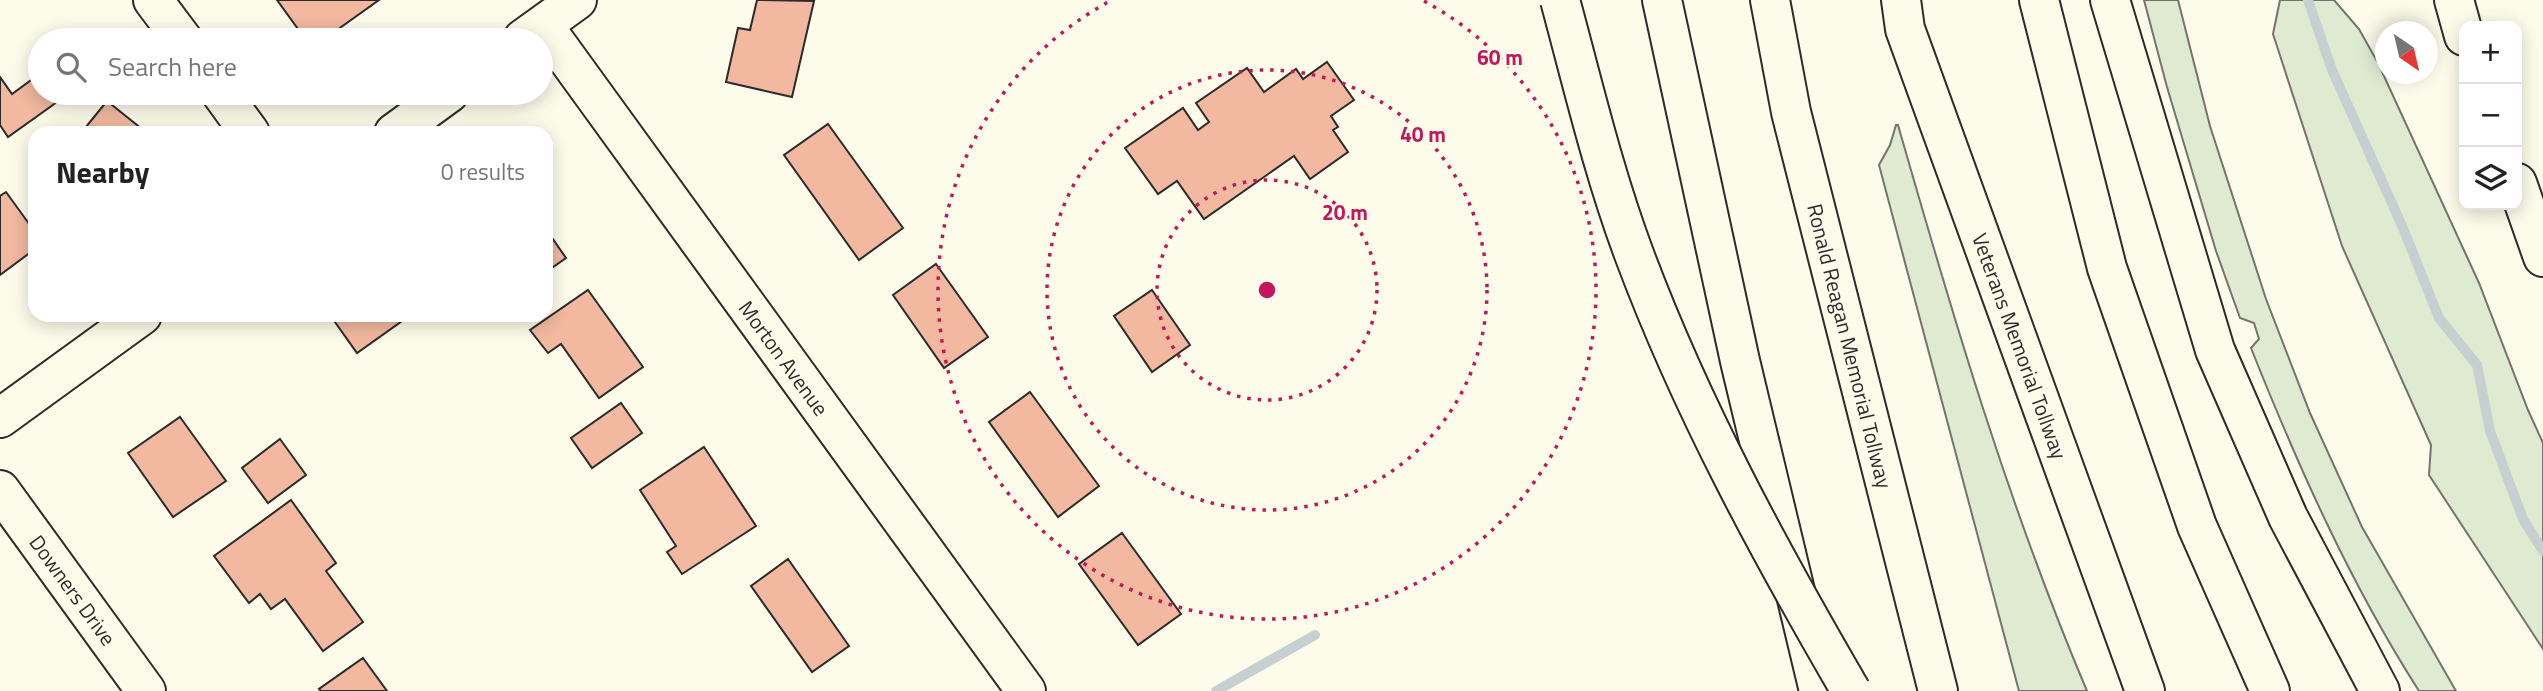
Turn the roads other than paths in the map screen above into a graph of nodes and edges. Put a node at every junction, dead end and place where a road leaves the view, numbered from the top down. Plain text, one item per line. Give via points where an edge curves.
1 (153, 0) edge
2 (577, 0) edge
3 (1560, 0) edge
4 (1662, 0) edge
5 (1770, 0) edge
6 (1901, 0) edge
7 (2039, 0) edge
8 (2110, 0) edge
9 (2454, 0) edge
10 (2460, 21) edge
11 (174, 28) edge
12 (538, 28) edge
13 (553, 60) edge
14 (229, 105) edge
15 (432, 105) edge
16 (245, 126) edge
17 (404, 126) edge
18 (2522, 197) edge
19 (2543, 257) edge
20 (132, 322) edge
21 (0, 418) edge
22 (0, 490) edge
23 (1937, 689) edge
24 (146, 691) edge
25 (1026, 691) edge
26 (1819, 691) edge
27 (1851, 691) edge
28 (2146, 691) edge
29 (2270, 691) edge
30 (2381, 691) edge

1 - 11 main road
2 - 12 main road
3 - 27 main road, bridge via 1599,148 1665,331 1771,552
4 - 26 main road via 1740,361
5 - 23 main road, Ronald Reagan Memorial Tollway via 1791,111
6 - 28 main road, Veterans Memorial Tollway via 1905,29
7 - 29 main road via 2107,268 2197,526
8 - 30 main road via 2215,350 2288,517
9 - 10 main road
13 - 25 main road, Morton Avenue
14 - 16 main road
15 - 17 main road
18 - 19 main road
20 - 21 main road
22 - 24 main road, Downers Drive

